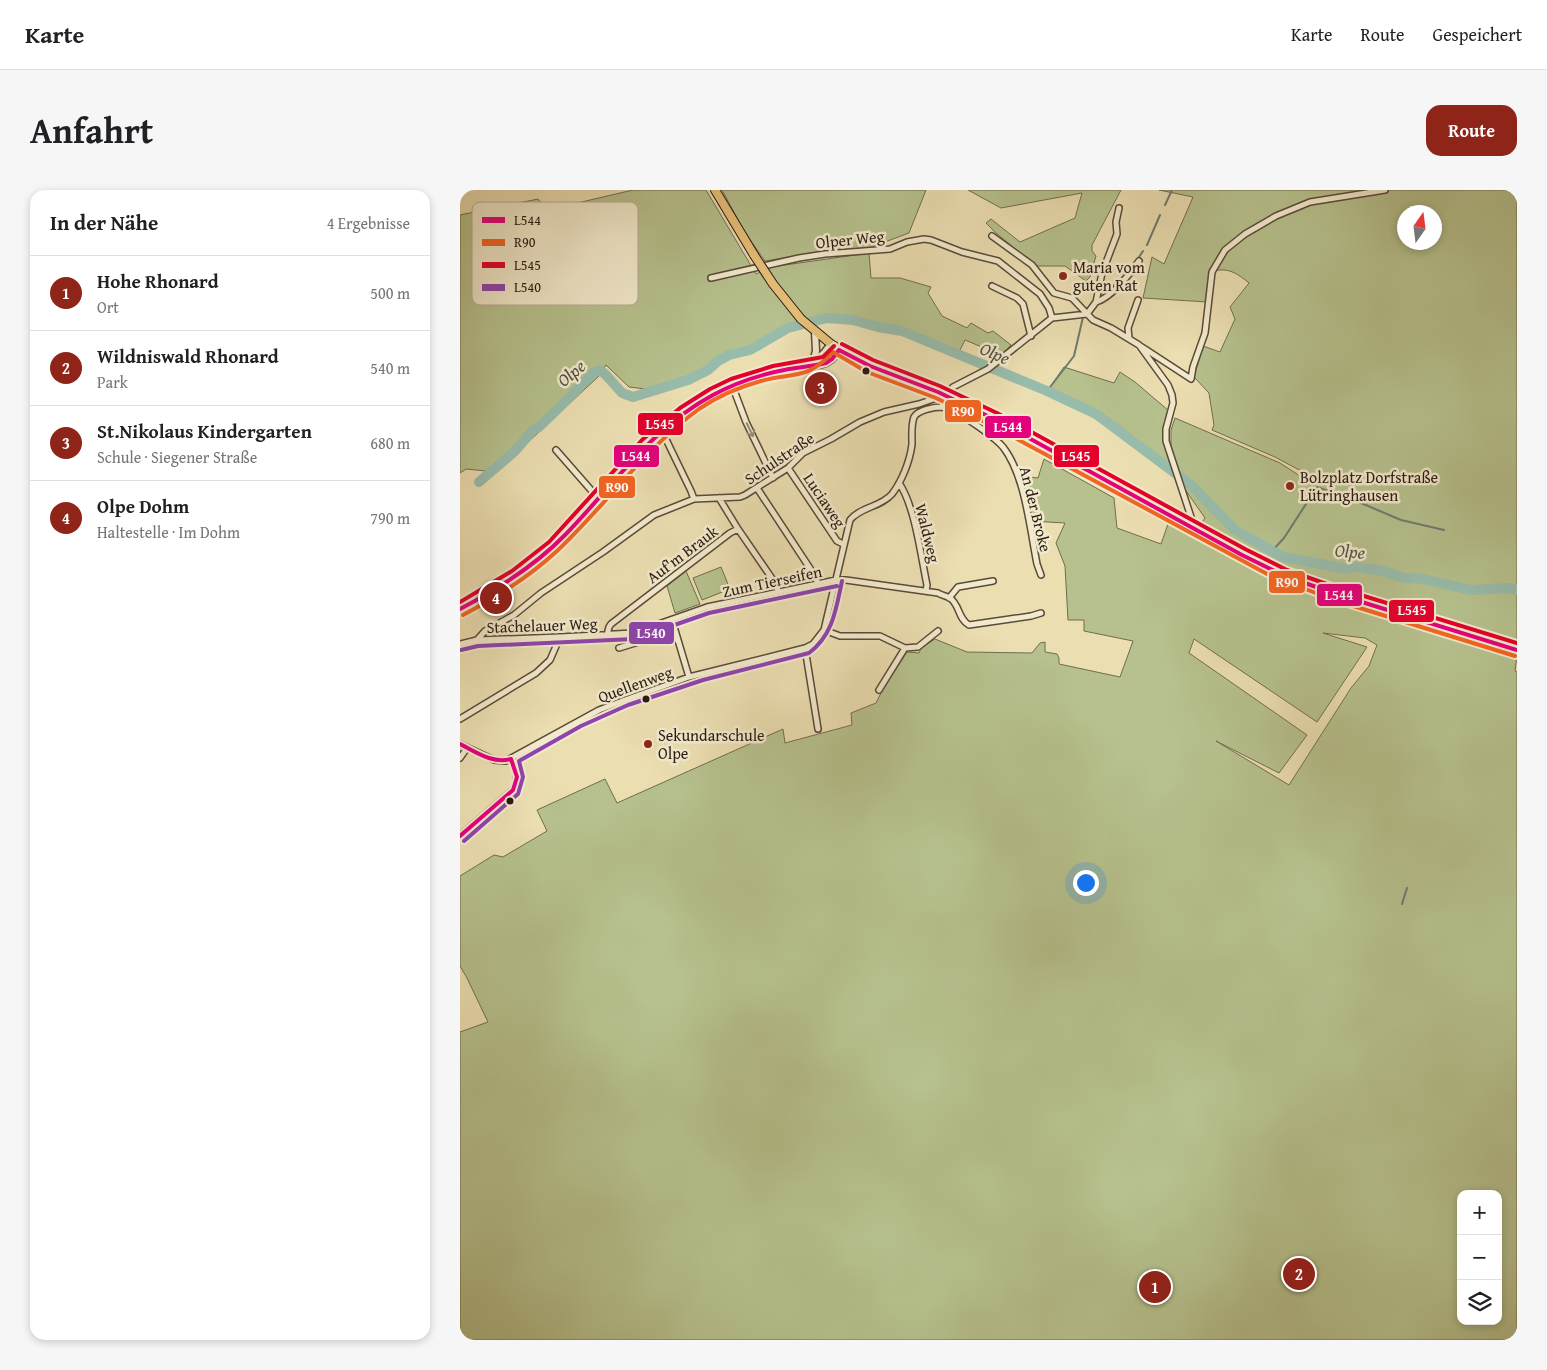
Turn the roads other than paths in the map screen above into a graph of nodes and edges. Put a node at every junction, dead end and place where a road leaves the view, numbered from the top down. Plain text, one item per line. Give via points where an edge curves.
1 (715, 190) edge
2 (1385, 190) edge
3 (1119, 208) dead end
4 (992, 236) dead end
5 (1139, 261) dead end
6 (711, 278) dead end
7 (992, 286) dead end
8 (1138, 300) dead end
9 (1096, 302) junction
10 (1087, 314) junction
11 (1052, 318) junction
12 (815, 331) junction
13 (1031, 336) junction
14 (1129, 338) junction
15 (831, 344) junction
16 (1139, 345) junction
17 (839, 350) junction
18 (810, 364) junction
19 (732, 385) junction
20 (945, 395) junction
21 (942, 407) junction
22 (662, 431) junction
23 (556, 450) dead end
24 (788, 468) junction
25 (773, 478) junction
26 (898, 484) junction
27 (758, 488) junction
28 (598, 498) junction
29 (719, 498) junction
30 (694, 499) junction
31 (1188, 525) junction
32 (738, 529) junction
33 (843, 544) junction
34 (1041, 575) dead end
35 (836, 580) junction
36 (993, 581) dead end
37 (818, 584) junction
38 (926, 591) junction
39 (779, 592) junction
40 (949, 598) junction
41 (642, 600) joint
42 (461, 609) edge
43 (1041, 613) dead end
44 (672, 620) junction
45 (824, 630) junction
46 (674, 631) junction
47 (938, 631) dead end
48 (633, 633) joint
49 (608, 635) junction
50 (560, 637) junction
51 (477, 640) junction
52 (460, 644) edge
53 (619, 648) dead end
54 (805, 648) junction
55 (906, 648) junction
56 (1517, 650) edge
57 (689, 677) junction
58 (879, 690) dead end
59 (460, 718) edge
60 (818, 729) dead end
61 (460, 744) edge
62 (467, 748) junction
63 (460, 758) edge
64 (511, 758) junction
65 (460, 836) edge

1 - 12 main road, bridge via 787,302
2 - 16 street via 1310,202 1276,216 1225,250 1212,272 1205,333 1191,379
3 - 9 street via 1116,234
4 - 10 street via 1032,265 1054,293 1072,298
5 - 9 street via 1123,282
6 - 11 street, Olper Weg via 799,258 890,249 924,239 998,261 1040,294
7 - 13 street via 1023,304
8 - 14 street via 1128,328
9 - 10 street
10 - 11 street
10 - 14 street
11 - 13 street, Schulstraße
12 - 15 main road
12 - 18 street via 816,351
13 - 20 street, Schulstraße via 988,369 953,387
14 - 16 street
15 - 17 main road
15 - 18 street
16 - 31 street via 1172,395 1167,448 1190,517
17 - 18 street via 826,363
17 - 20 main road via 870,366
18 - 19 street
19 - 22 street via 702,400
19 -> 25 street
20 - 21 street
20 - 24 street, Schulstraße via 860,422 803,453
20 - 31 main road
21 - 26 street via 919,412 914,418 910,457
21 - 34 street, An der Broke via 985,431 1002,446 1010,459 1018,476
22 - 28 street
22 - 30 street
23 - 28 street
24 - 25 street, Schulstraße
24 - 33 street, Luciaweg via 837,541
25 - 27 street, Schulstraße
26 - 33 street via 880,503 854,515
26 - 38 street, Waldweg via 904,491 918,539
27 - 29 street, Schulstraße via 740,498
27 - 37 street
28 - 42 street via 550,549 519,574
29 - 30 street, Schulstraße
29 - 32 street, Auf'm Brauk
30 - 51 street, Schulstraße via 654,515 515,614 485,631
31 - 56 main road via 1270,569 1305,583
32 - 39 street, Auf'm Brauk
32 - 41 street, Auf'm Brauk
33 - 35 street
35 - 37 street, Zum Tierseifen
35 - 38 street, Zum Tierseifen
35 - 45 street
36 - 40 street via 958,587
37 - 39 street, Zum Tierseifen
38 - 40 street, Zum Tierseifen
39 - 44 street, Zum Tierseifen via 708,607
40 - 43 street via 955,603 964,623 969,625
41 - 49 street, Stachelauer Weg via 611,624
44 - 46 street
44 - 48 street, Zum Tierseifen
45 - 54 street, Quellenweg
45 - 55 street via 847,636 880,636
46 - 53 street
46 - 57 street
47 - 55 street via 918,647
48 - 49 street, Stachelauer Weg
49 - 50 street, Stachelauer Weg
50 - 51 street, Stachelauer Weg
50 - 59 street via 544,667
51 - 52 street
54 - 57 street, Quellenweg
54 - 60 street
55 - 58 street
57 - 64 street, Quellenweg via 599,710
61 - 62 street
62 - 63 street
62 - 64 street via 494,760
64 - 65 street via 518,782 513,790

